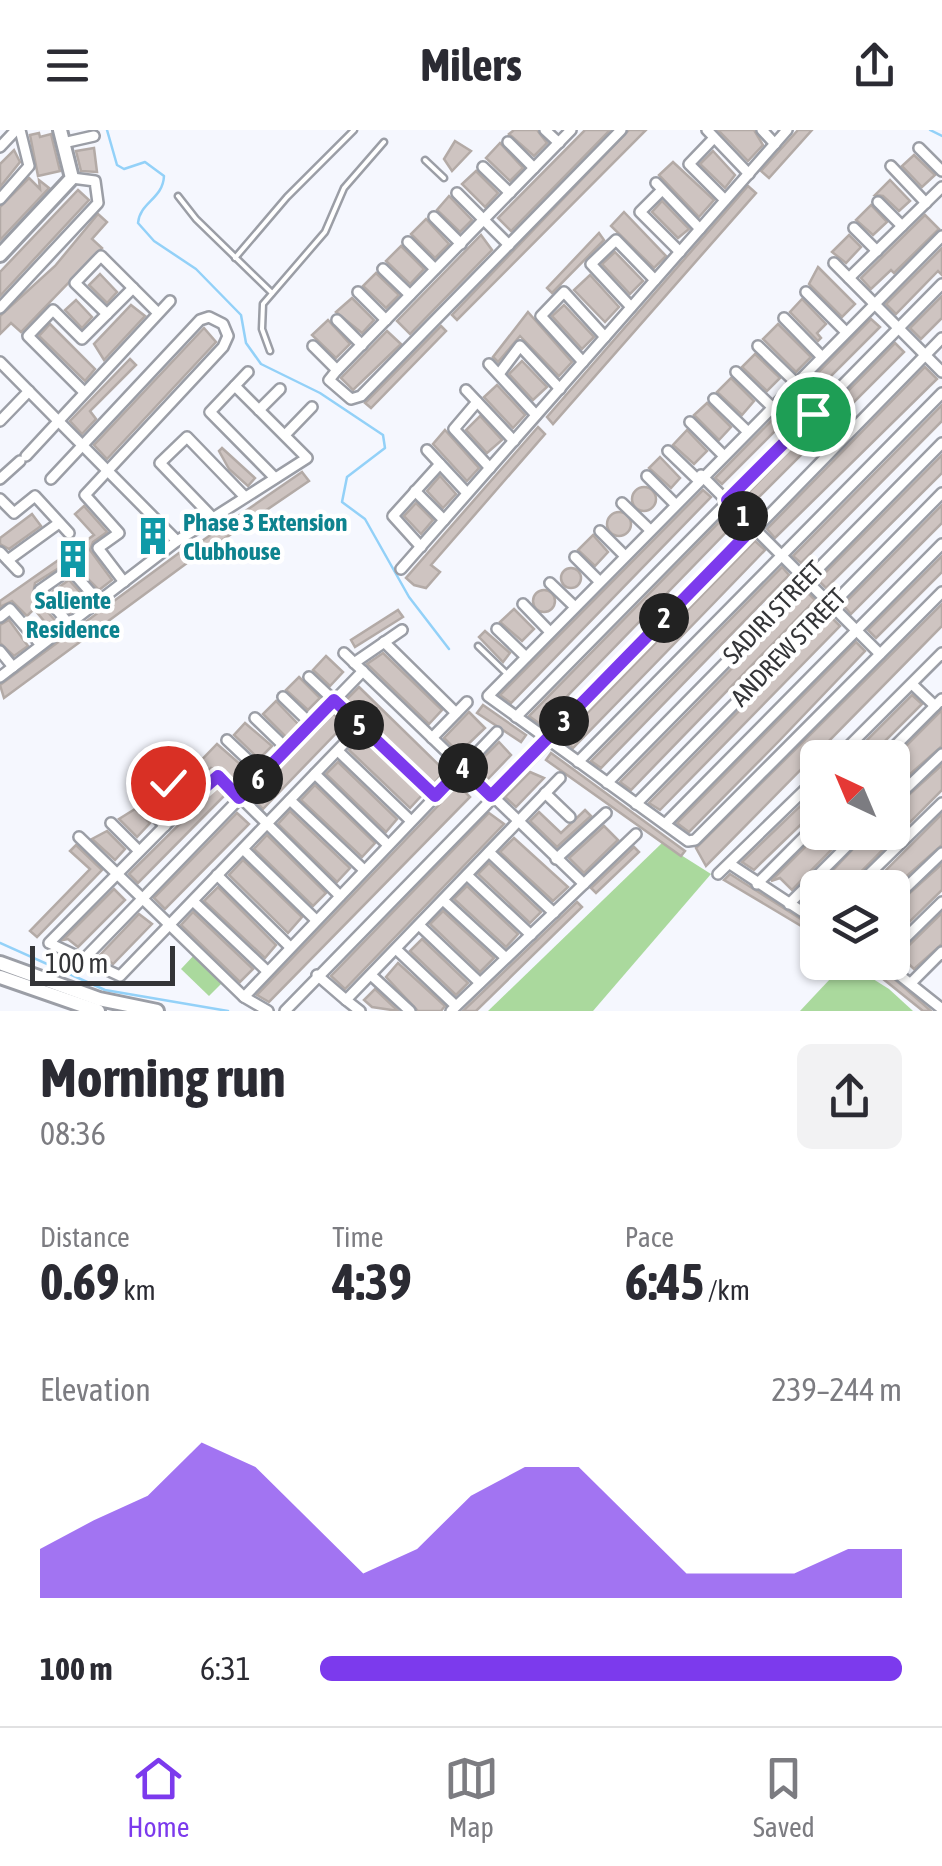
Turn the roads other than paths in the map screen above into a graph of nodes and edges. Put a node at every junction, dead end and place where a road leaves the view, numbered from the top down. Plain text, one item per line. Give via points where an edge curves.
1 (18, 130) edge
2 (354, 130) edge
3 (545, 130) edge
4 (572, 130) edge
5 (621, 130) edge
6 (762, 130) edge
7 (788, 130) edge
8 (710, 134) edge
9 (62, 136) edge
10 (94, 136) dead end
11 (384, 142) dead end
12 (508, 142) dead end
13 (558, 143) junction
14 (775, 144) junction
15 (0, 148) edge
16 (920, 148) dead end
17 (425, 160) dead end
18 (891, 166) dead end
19 (483, 167) dead end
20 (534, 168) junction
21 (942, 171) edge
22 (749, 174) junction
23 (72, 178) junction
24 (444, 178) dead end
25 (942, 186) edge
26 (510, 193) junction
27 (457, 194) dead end
28 (178, 196) dead end
29 (0, 199) edge
30 (725, 200) junction
31 (878, 202) dead end
32 (926, 202) junction
33 (434, 217) dead end
34 (484, 220) junction
35 (902, 226) junction
36 (854, 228) dead end
37 (700, 229) junction
38 (942, 236) edge
39 (408, 242) dead end
40 (460, 244) junction
41 (509, 245) junction
42 (877, 251) junction
43 (680, 252) junction
44 (0, 255) edge
45 (236, 258) junction
46 (834, 263) dead end
47 (383, 268) dead end
48 (436, 269) junction
49 (850, 278) junction
50 (655, 280) junction
51 (942, 284) edge
52 (133, 288) junction
53 (358, 292) dead end
54 (806, 292) dead end
55 (272, 293) junction
56 (410, 296) junction
57 (170, 301) dead end
58 (874, 303) junction
59 (631, 307) junction
60 (0, 308) edge
61 (158, 313) junction
62 (107, 314) junction
63 (784, 318) dead end
64 (337, 320) dead end
65 (386, 320) junction
66 (898, 328) junction
67 (846, 331) junction
68 (605, 337) junction
69 (942, 338) edge
70 (362, 345) junction
71 (313, 346) dead end
72 (758, 346) dead end
73 (270, 351) dead end
74 (925, 355) junction
75 (821, 356) junction
76 (0, 362) edge
77 (583, 362) junction
78 (489, 364) dead end
79 (337, 370) junction
80 (248, 372) dead end
81 (736, 372) dead end
82 (942, 372) edge
83 (499, 374) junction
84 (795, 382) junction
85 (235, 386) junction
86 (560, 388) junction
87 (280, 389) dead end
88 (466, 390) dead end
89 (30, 391) junction
90 (84, 392) junction
91 (942, 393) edge
92 (714, 399) dead end
93 (477, 402) junction
94 (771, 406) junction
95 (312, 407) dead end
96 (260, 410) junction
97 (536, 415) junction
98 (0, 420) edge
99 (58, 420) junction
100 (690, 422) dead end
101 (746, 430) junction
102 (284, 435) junction
103 (514, 441) junction
104 (942, 443) edge
105 (82, 444) junction
106 (427, 450) dead end
107 (668, 451) dead end
108 (722, 454) junction
109 (440, 464) junction
110 (490, 468) junction
111 (108, 471) junction
112 (646, 476) dead end
113 (699, 477) junction
114 (275, 478) junction
115 (0, 479) edge
116 (51, 479) dead end
117 (415, 491) junction
118 (468, 493) junction
119 (942, 493) edge
120 (245, 497) junction
121 (0, 499) edge
122 (727, 500) junction
123 (622, 503) dead end
124 (674, 503) junction
125 (214, 518) junction
126 (444, 520) junction
127 (60, 523) junction
128 (754, 527) junction
129 (649, 529) junction
130 (600, 531) dead end
131 (69, 533) dead end
132 (177, 541) junction
133 (942, 544) edge
134 (420, 546) junction
135 (781, 554) junction
136 (624, 555) junction
137 (4, 556) edge
138 (575, 557) dead end
139 (401, 569) dead end
140 (18, 571) dead end
141 (806, 578) junction
142 (599, 581) junction
143 (124, 582) junction
144 (550, 583) dead end
145 (942, 592) edge
146 (98, 602) junction
147 (831, 603) junction
148 (523, 604) dead end
149 (574, 606) junction
150 (0, 617) edge
151 (69, 624) junction
152 (497, 629) dead end
153 (856, 629) junction
154 (402, 630) dead end
155 (550, 632) junction
156 (384, 642) junction
157 (41, 645) junction
158 (478, 646) dead end
159 (0, 651) edge
160 (344, 653) dead end
161 (942, 653) edge
162 (880, 654) junction
163 (526, 658) junction
164 (354, 662) junction
165 (13, 666) junction
166 (363, 671) junction
167 (508, 675) junction
168 (309, 676) dead end
169 (0, 677) edge
170 (912, 684) junction
171 (282, 697) dead end
172 (334, 700) junction
173 (468, 702) dead end
174 (939, 702) edge
175 (456, 712) junction
176 (516, 717) junction
177 (255, 718) dead end
178 (311, 724) junction
179 (361, 726) junction
180 (497, 732) dead end
181 (432, 738) junction
182 (546, 739) junction
183 (227, 740) dead end
184 (855, 740) edge
185 (902, 740) edge
186 (287, 749) junction
187 (338, 751) junction
188 (942, 754) edge
189 (578, 762) junction
190 (462, 768) junction
191 (263, 774) junction
192 (314, 774) junction
193 (560, 778) dead end
194 (607, 782) junction
195 (168, 783) dead end
196 (910, 785) edge
197 (545, 793) junction
198 (800, 795) edge
199 (435, 796) junction
200 (491, 796) junction
201 (239, 798) junction
202 (290, 800) junction
203 (140, 802) dead end
204 (188, 802) junction
205 (942, 803) edge
206 (636, 804) junction
207 (606, 812) dead end
208 (570, 816) dead end
209 (411, 821) junction
210 (518, 822) junction
211 (111, 823) dead end
212 (665, 824) junction
213 (266, 825) junction
214 (165, 826) junction
215 (636, 834) dead end
216 (79, 837) dead end
217 (800, 841) edge
218 (388, 845) junction
219 (243, 849) junction
220 (140, 850) junction
221 (843, 850) edge
222 (489, 852) junction
223 (942, 853) edge
224 (556, 859) junction
225 (730, 864) junction
226 (364, 870) junction
227 (873, 870) edge
228 (116, 874) junction
229 (718, 874) dead end
230 (217, 875) junction
231 (467, 875) junction
232 (584, 884) junction
233 (757, 884) junction
234 (910, 884) edge
235 (340, 896) junction
236 (142, 898) junction
237 (444, 900) junction
238 (193, 901) junction
239 (942, 902) edge
240 (789, 904) junction
241 (800, 911) edge
242 (554, 913) junction
243 (316, 920) junction
244 (169, 925) junction
245 (419, 925) junction
246 (910, 933) edge
247 (531, 935) junction
248 (290, 947) junction
249 (396, 949) junction
250 (942, 952) edge
251 (506, 958) junction
252 (84, 959) junction
253 (0, 963) edge
254 (267, 971) junction
255 (372, 975) junction
256 (317, 976) junction
257 (0, 978) edge
258 (907, 980) edge
259 (480, 982) junction
260 (911, 983) junction
261 (244, 997) junction
262 (346, 1000) junction
263 (941, 1006) edge
264 (454, 1008) edge
265 (98, 1011) edge
266 (157, 1011) edge
267 (268, 1011) edge
268 (285, 1011) edge
269 (360, 1011) edge
270 (410, 1011) edge

1 - 15 street
1 - 29 street via 29,166
2 - 45 lane
3 - 13 street
4 - 13 street
5 - 41 street
6 - 14 street
7 - 14 street
8 - 22 street
8 - 30 street via 689,164
9 - 10 street
9 - 23 main road
11 - 55 lane via 344,188 325,232
12 - 20 street
13 - 20 street
14 - 22 street
16 - 21 street
17 - 24 lane
18 - 32 street
19 - 26 street
20 - 26 street
22 - 30 street
23 - 44 main road
23 - 60 street via 94,181 98,203
25 - 32 street
26 - 34 street
27 - 34 street
28 - 45 lane
30 - 37 street
31 - 35 street
32 - 35 street
33 - 40 street
34 - 40 street
34 - 41 street
35 - 42 street
36 - 42 street
37 - 43 street
37 - 43 street via 659,187 640,212
38 - 58 street
39 - 48 street
40 - 48 street
41 - 79 street via 358,399 330,382
42 - 49 street
43 - 50 street
45 - 55 lane
46 - 49 street
47 - 56 street
48 - 56 street
49 - 58 street
50 - 59 street
50 - 59 street via 616,240 592,264
51 - 66 street
52 - 61 street
52 - 62 street
52 - 62 street via 101,256 75,283
53 - 65 street
54 - 67 street
55 - 73 lane via 260,315
56 - 65 street
57 - 61 street
58 - 66 street
58 - 67 street
59 - 68 street
61 - 90 street
62 - 90 street via 82,339 52,310 28,336
63 - 75 street
64 - 70 street
65 - 70 street
66 - 74 street
66 - 122 street
67 - 75 street
68 - 77 street
68 - 77 street via 564,292 541,316
69 - 74 street
70 - 79 street
71 - 79 street
72 - 84 street
74 - 82 street
74 - 128 street
75 - 84 street
76 - 89 street
77 - 86 street
78 - 83 street
80 - 85 street
81 - 94 street
83 - 86 street via 520,346
83 - 97 street
84 - 94 street
85 - 96 street
85 - 114 street via 210,412
86 - 97 street
87 - 96 street
88 - 93 street
89 - 98 street
89 - 99 street
90 - 99 street
91 - 135 street
92 - 101 street
93 - 103 street
93 - 110 street via 454,429
94 - 101 street
95 - 102 street
96 - 102 street
97 - 103 street
99 - 105 street
99 - 115 street
100 - 108 street
101 - 108 street
102 - 114 street via 307,458
103 - 110 street
104 - 141 street, SADIRI STREET
105 - 111 street
105 - 111 street via 200,320 223,324 223,347
105 - 116 street
106 - 109 street
107 - 113 street
108 - 113 street
109 - 117 street
109 - 118 street
110 - 118 street
111 - 132 street
111 - 143 street via 85,495 120,533 98,548
112 - 124 street
113 - 122 street
113 - 124 street
114 - 120 street
117 - 126 street
117 - 134 street via 393,516 397,529
118 - 126 street
119 - 147 street, ANDREW STREET
120 - 125 street
120 - 125 street via 187,437 160,463
121 - 127 street via 14,513 34,496
122 - 128 street
122 - 176 street
123 - 129 street
124 - 129 street
125 - 132 street
126 - 134 street
127 - 131 street
127 - 137 street
128 - 135 street
128 - 182 street
129 - 136 street
130 - 136 street
132 - 143 street
133 - 153 street
134 - 139 street
135 - 141 street
135 - 189 street
136 - 142 street
137 - 140 street
138 - 142 street
141 - 147 street
141 - 194 street, SADIRI STREET
142 - 149 street
143 - 146 street
144 - 149 street
145 - 162 street
146 - 151 street
146 - 151 street via 70,569 40,590
147 - 153 street
147 - 206 street, ANDREW STREET
148 - 155 street
149 - 155 street
150 - 157 street via 10,610
151 - 157 street
152 - 163 street
153 - 162 street
153 - 212 street
154 - 156 street
155 - 163 street
156 - 164 street
156 - 175 street
157 - 165 street
158 - 167 lane
159 - 165 street
160 - 164 street
161 - 170 street
162 - 212 street via 702,836 688,840
163 - 167 street
164 - 166 street
165 - 169 street
166 - 172 street
166 - 181 street
167 - 176 street via 488,696
168 - 172 street
170 - 174 street
170 - 184 street
171 - 178 street
172 - 178 street
172 - 179 street
173 - 175 street
174 - 185 street
175 - 181 street
176 - 182 street
177 - 186 street
178 - 186 street
179 - 187 street
179 - 199 street
180 - 190 street
181 - 190 street
182 - 189 street
182 - 200 street
183 - 191 street
186 - 191 street
187 - 192 street
187 - 209 street
188 - 196 street
189 - 194 street
190 - 199 street
190 - 200 street
191 - 201 street
192 - 202 street
192 - 218 street
193 - 197 street
194 - 206 street
195 - 204 street
197 - 208 street
197 - 210 street
198 - 225 street
199 - 209 street
200 - 210 street
200 - 256 street
201 - 204 street via 214,776
201 - 213 street
201 - 236 street
202 - 213 street
202 - 226 street
203 - 214 street
204 - 214 street
205 - 227 street
206 - 212 street
207 - 224 street
209 - 218 street
210 - 222 street
210 - 224 street
211 - 220 street
213 - 219 street
213 - 235 street
214 - 220 street
215 - 232 street
216 - 228 street
217 - 233 street
218 - 226 street
219 - 230 street
219 - 243 street
220 - 228 street
221 - 240 street
222 - 231 street
222 - 242 street
223 - 234 street
224 - 232 street
225 - 229 street
225 - 233 street
226 - 235 street
228 - 236 street
228 - 252 street via 49,943
230 - 238 street
230 - 248 street
231 - 237 street
231 - 247 street
232 - 242 street
233 - 240 street
235 - 243 street
236 - 244 street
236 - 252 street
237 - 245 street
237 - 251 street
238 - 244 street
238 - 254 street
239 - 246 street
240 - 241 street
242 - 247 street
243 - 248 street
244 - 252 street via 120,976
244 - 261 street
245 - 249 street
245 - 259 street
247 - 251 street
248 - 254 street
249 - 255 street
249 - 264 street
250 - 260 street
251 - 259 street
253 - 266 main road via 99,1000
254 - 261 street
255 - 262 street
255 - 270 street
256 - 262 street
256 - 268 street
257 - 265 main road
258 - 260 street
259 - 264 street
260 - 263 street
261 - 267 street
262 - 269 street

